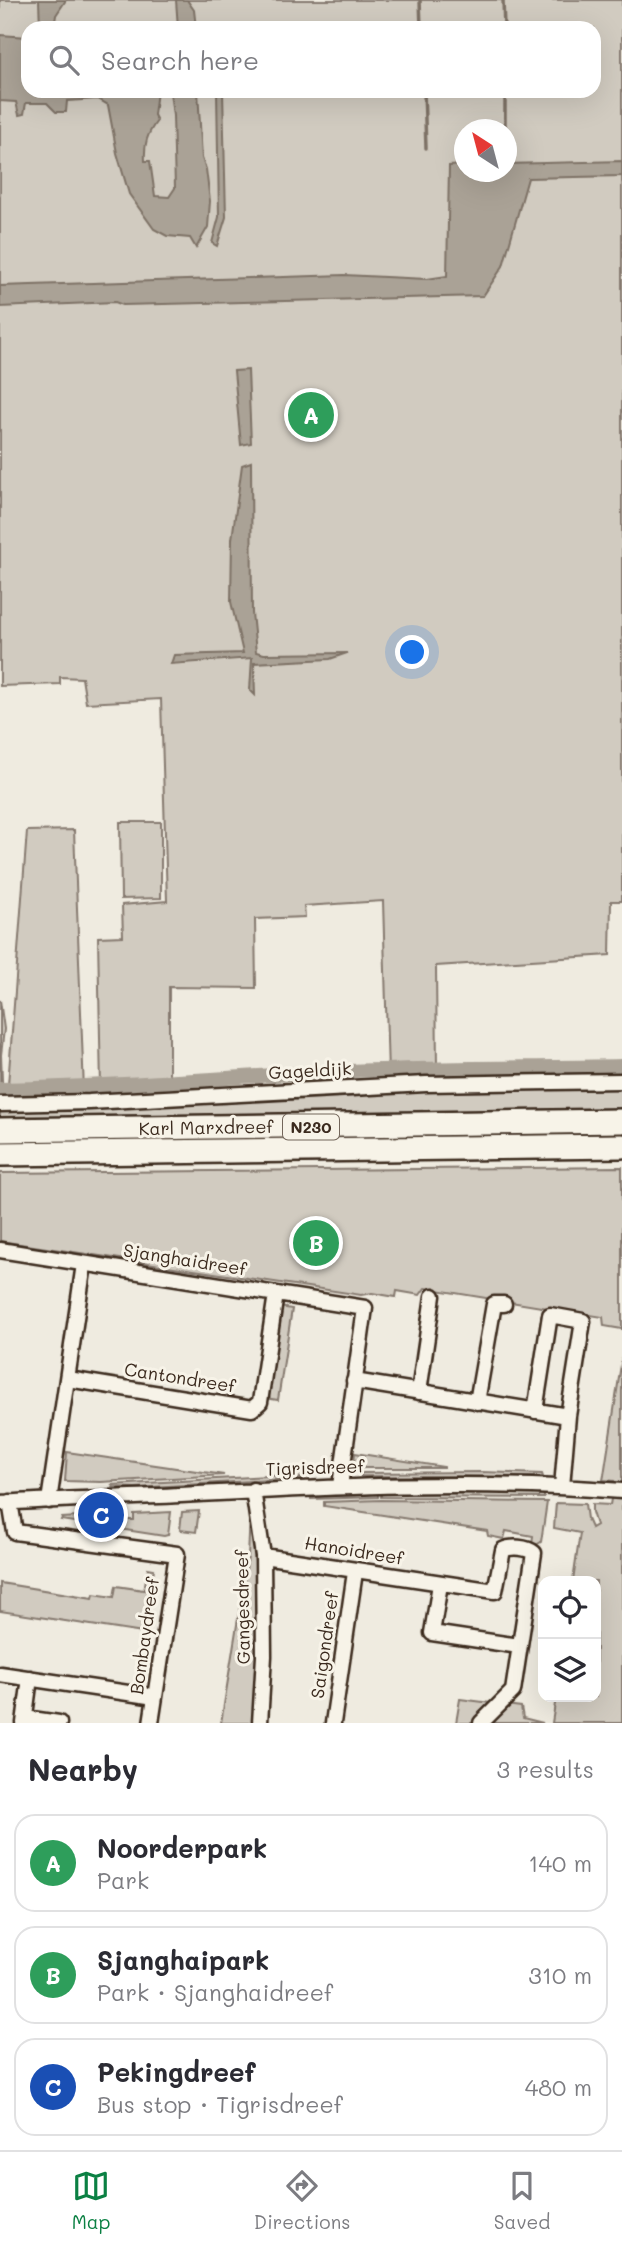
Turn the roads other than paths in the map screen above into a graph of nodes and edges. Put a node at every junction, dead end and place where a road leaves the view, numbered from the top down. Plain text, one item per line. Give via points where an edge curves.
1 (622, 1081) edge
2 (0, 1104) edge
3 (622, 1121) edge
4 (0, 1130) edge
5 (622, 1146) edge
6 (0, 1154) edge
7 (0, 1250) edge
8 (84, 1264) junction
9 (276, 1294) junction
10 (433, 1296) dead end
11 (504, 1304) dead end
12 (68, 1379) junction
13 (354, 1381) junction
14 (419, 1392) junction
15 (477, 1402) junction
16 (535, 1411) junction
17 (568, 1416) junction
18 (340, 1486) junction
19 (562, 1487) junction
20 (253, 1490) junction
21 (622, 1491) edge
22 (49, 1501) junction
23 (5, 1502) edge
24 (177, 1554) joint
25 (262, 1556) junction
26 (355, 1572) junction
27 (440, 1584) junction
28 (519, 1646) junction
29 (0, 1674) edge
30 (30, 1678) junction
31 (156, 1697) junction
32 (25, 1721) edge
33 (60, 1723) edge
34 (151, 1723) edge
35 (260, 1723) edge
36 (333, 1723) edge
37 (481, 1723) edge

1 - 2 street, Gageldijk via 426,1084
3 - 4 highway, Karl Marxdreef / N230
5 - 6 highway, Karl Marxdreef / N230
7 - 8 street, Sjanghaidreef
8 - 9 street, Sjanghaidreef
8 - 12 street
9 - 12 street, Cantondreef via 260,1402 252,1409
9 - 13 street, Sjanghaidreef via 365,1308
10 - 14 street
11 - 15 street via 494,1304
12 - 22 street
13 - 14 street
13 - 18 street
14 - 15 street
15 - 16 street
16 - 17 street
16 - 17 street via 550,1315 583,1321
17 - 19 street
18 - 19 street, Tigrisdreef
18 - 20 street, Tigrisdreef
19 - 21 street, Tigrisdreef
20 - 22 street, Tigrisdreef
20 - 25 street, Gangesdreef
22 - 23 street, Tigrisdreef
23 - 24 street, Tigrisdreef via 15,1532
24 - 31 street, Bombaydreef
25 - 26 street, Hanoidreef
25 - 35 street, Gangesdreef
26 - 27 street, Hanoidreef
26 - 36 street, Saigondreef
27 - 28 street via 432,1633
27 - 28 street, Hanoidreef via 495,1591 503,1550 531,1550
28 - 37 street, Hanoidreef via 513,1690
29 - 30 street
30 - 31 street
30 - 32 street
31 - 34 street, Bombaydreef
32 - 33 street

